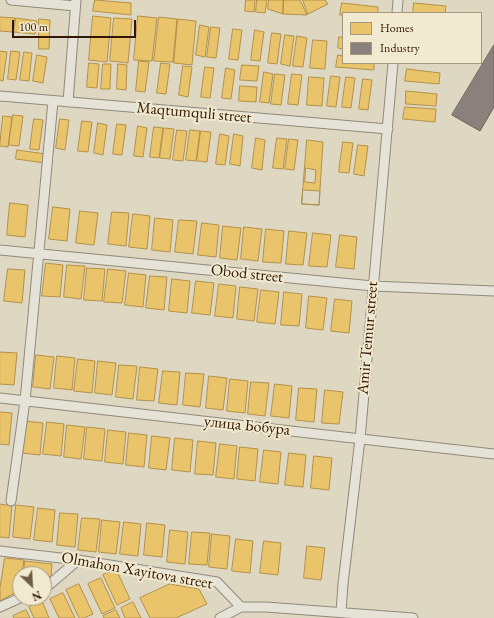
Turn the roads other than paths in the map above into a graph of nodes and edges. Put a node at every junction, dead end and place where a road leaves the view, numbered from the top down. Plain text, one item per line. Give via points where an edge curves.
1 (11, 0) edge
2 (398, 0) edge
3 (76, 3) edge
4 (397, 12) edge
5 (393, 64) edge
6 (0, 96) edge
7 (54, 101) junction
8 (68, 102) junction
9 (388, 129) junction
10 (0, 250) edge
11 (38, 254) junction
12 (372, 286) junction
13 (494, 291) edge
14 (0, 398) edge
15 (25, 401) junction
16 (360, 439) junction
17 (494, 454) edge
18 (11, 500) dead end
19 (0, 551) edge
20 (78, 560) junction
21 (52, 582) edge
22 (12, 602) edge
23 (0, 607) edge
24 (241, 607) junction
25 (347, 614) edge
26 (220, 618) edge
27 (413, 618) edge

1 - 3 street
2 - 4 street
3 - 8 street
5 - 9 street, Amir Temur street
6 - 7 street, Maqtumquli street
7 - 8 street, Maqtumquli street
7 - 11 street
8 - 9 street, Maqtumquli street
9 - 12 street, Amir Temur street
10 - 11 street, Obod street
11 - 12 street, Obod street
11 - 15 street
12 - 13 street, Obod street
12 - 16 street, Amir Temur street
14 - 15 street, улица Бобура
15 - 16 street, улица Бобура
15 - 18 street
16 - 17 street, улица Бобура
16 - 25 street, Amir Temur street via 343,584
19 - 20 street, Olmahon Xayitova street
20 - 21 street
20 - 24 street, Olmahon Xayitova street via 217,582
22 - 23 street
24 - 25 street
24 - 26 street
25 - 27 street

